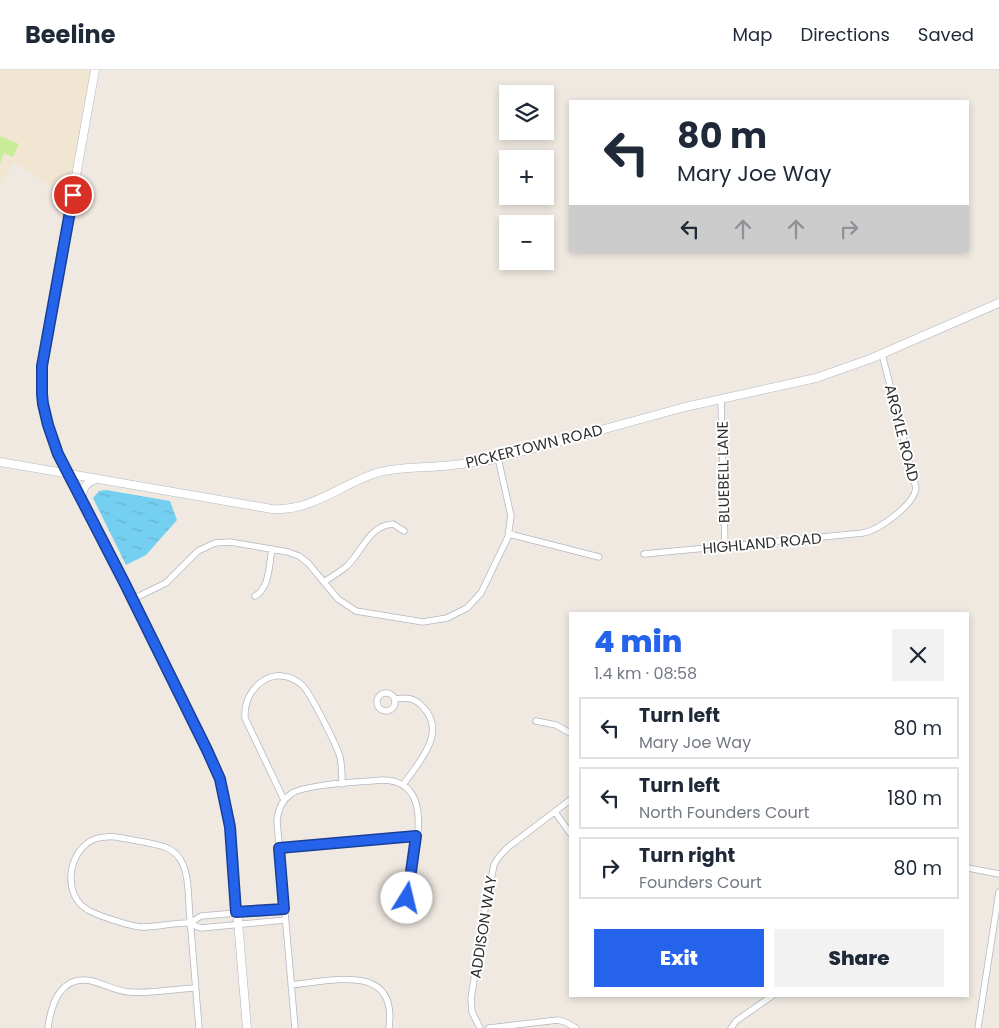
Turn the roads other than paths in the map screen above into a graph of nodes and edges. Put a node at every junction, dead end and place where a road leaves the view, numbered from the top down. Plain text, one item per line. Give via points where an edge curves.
1 (95, 70) edge
2 (999, 303) edge
3 (882, 354) junction
4 (721, 399) junction
5 (59, 456) junction
6 (498, 458) junction
7 (0, 462) edge
8 (47, 470) junction
9 (68, 474) junction
10 (96, 479) junction
11 (82, 502) junction
12 (880, 528) joint
13 (404, 531) dead end
14 (509, 534) junction
15 (725, 546) junction
16 (272, 549) junction
17 (644, 554) dead end
18 (599, 557) dead end
19 (324, 582) junction
20 (255, 596) dead end
21 (132, 599) junction
22 (395, 699) dead end
23 (536, 721) dead end
24 (569, 732) edge
25 (342, 784) junction
26 (403, 785) junction
27 (284, 800) junction
28 (569, 801) edge
29 (555, 812) junction
30 (569, 832) edge
31 (416, 836) junction
32 (279, 848) junction
33 (969, 868) edge
34 (999, 874) edge
35 (999, 892) edge
36 (405, 895) dead end
37 (284, 909) junction
38 (236, 912) junction
39 (285, 920) junction
40 (190, 923) junction
41 (237, 924) junction
42 (291, 986) junction
43 (195, 988) junction
44 (771, 997) edge
45 (48, 1028) edge
46 (199, 1028) edge
47 (247, 1028) edge
48 (295, 1028) edge
49 (389, 1028) edge
50 (480, 1028) edge
51 (489, 1028) edge
52 (576, 1028) edge
53 (731, 1028) edge
54 (978, 1028) edge

1 - 5 street via 42,366 43,404
2 - 3 street, PICKERTOWN ROAD
3 - 4 street, PICKERTOWN ROAD via 816,378
3 - 12 street, ARGYLE ROAD via 916,488 914,497
4 - 6 street, PICKERTOWN ROAD
4 - 15 street, BLUEBELL LANE
5 - 8 street via 57,464
5 - 9 street
6 - 10 street, PICKERTOWN ROAD via 379,473 291,509 272,509
6 - 14 street via 511,516
7 - 8 street, PICKERTOWN ROAD
8 - 9 street, PICKERTOWN ROAD
9 - 10 street, PICKERTOWN ROAD
9 - 11 street
10 - 11 street via 85,487
11 - 21 street
12 - 15 street, HIGHLAND ROAD via 863,533
13 - 19 street via 393,524 382,526 367,539 347,566
14 - 18 street
14 - 19 street via 481,593 467,608 438,621 423,622 356,611 342,603
15 - 17 street, HIGHLAND ROAD
16 - 19 street via 299,556
16 - 20 street via 265,585
16 - 21 street via 230,542 208,545 166,583
21 - 38 street via 220,779 230,827
22 - 26 street via 407,697 422,705 430,715 433,728 430,746
23 - 24 street
25 - 26 street via 386,780
25 - 27 street via 305,788
25 - 27 street via 339,754 309,693 295,680 269,678 250,693 245,718
26 - 31 street via 418,806
27 - 32 street via 277,820
28 - 29 street, ADDISON WAY
29 - 30 street
29 - 50 street, ADDISON WAY via 507,848 491,872 471,999 472,1012
31 - 32 street
31 - 36 street
32 - 37 street
33 - 34 street
35 - 54 street
37 - 38 street
37 - 39 street
38 - 40 street via 200,916
38 - 41 street
39 - 41 street
39 - 42 street
40 - 40 street via 142,927 88,910 75,897 71,883 74,860 79,851 96,838 109,836 162,846 172,851 185,869
40 - 41 street via 201,928
40 - 43 street
41 - 47 street
42 - 48 street
42 - 49 street via 355,979 367,981 387,999
43 - 45 street via 130,992 93,981 74,982 63,989 52,1003
43 - 46 street
44 - 53 street
51 - 52 street via 558,1020

